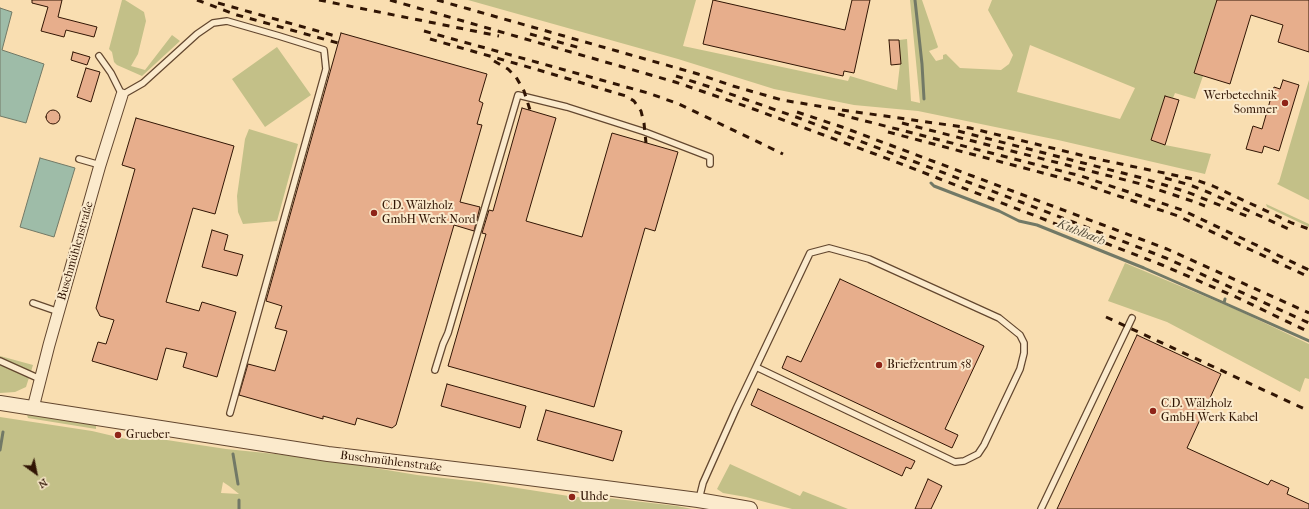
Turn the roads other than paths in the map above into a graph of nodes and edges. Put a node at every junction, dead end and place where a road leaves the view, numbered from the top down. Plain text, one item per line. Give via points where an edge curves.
1 (99, 56) dead end
2 (122, 95) junction
3 (79, 159) dead end
4 (710, 164) dead end
5 (100, 165) junction
6 (34, 303) dead end
7 (59, 312) junction
8 (1132, 318) dead end
9 (0, 360) edge
10 (756, 367) junction
11 (435, 370) dead end
12 (40, 379) junction
13 (0, 403) edge
14 (33, 408) junction
15 (230, 413) dead end
16 (698, 500) junction
17 (750, 509) edge
18 (1041, 509) edge

1 - 2 lane
2 - 5 street, Buschmühlenstraße
2 - 15 lane via 143,83 197,34 213,23 227,21 324,50 326,69
3 - 5 lane
4 - 11 lane via 710,156 645,132 567,107 518,95
5 - 7 street, Buschmühlenstraße
6 - 7 lane
7 - 12 street, Buschmühlenstraße
8 - 18 lane
9 - 12 lane
10 - 10 lane via 810,253 829,248 868,259 999,318 1020,335 1024,343 1020,370 984,445 978,454 964,461 955,462
10 - 16 lane via 703,483
12 - 14 street, Buschmühlenstraße
13 - 14 street, Buschmühlenstraße
14 - 16 street, Buschmühlenstraße via 328,454
16 - 17 street, Buschmühlenstraße

